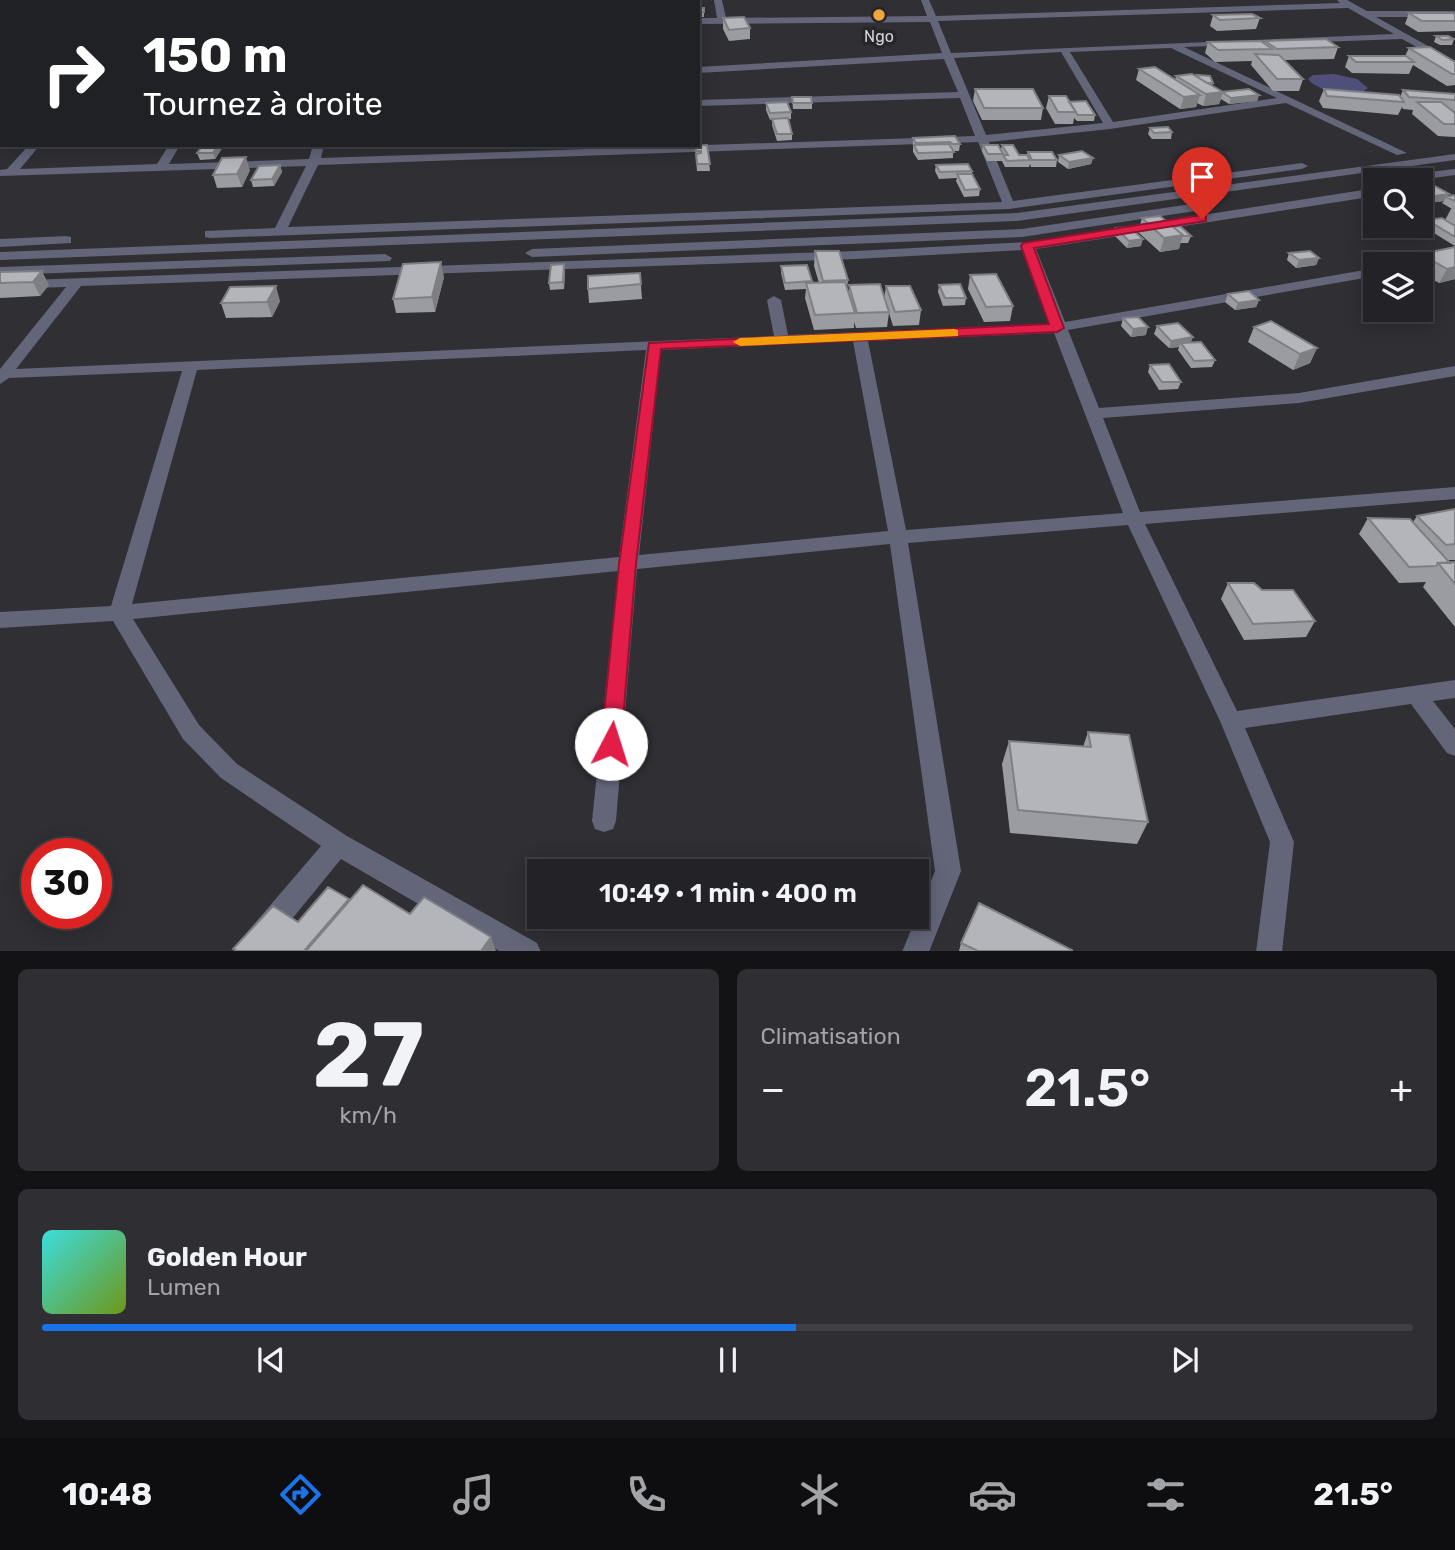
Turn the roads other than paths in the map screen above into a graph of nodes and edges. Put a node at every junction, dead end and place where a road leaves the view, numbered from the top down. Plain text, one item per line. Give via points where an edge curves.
1 (718, 0) edge
2 (925, 0) edge
3 (1247, 0) edge
4 (1345, 2) edge
5 (1037, 8) dead end
6 (1259, 8) junction
7 (1455, 13) edge
8 (1367, 14) junction
9 (1045, 15) junction
10 (934, 19) junction
11 (722, 20) junction
12 (700, 21) edge
13 (1402, 36) junction
14 (1170, 45) junction
15 (1063, 48) junction
16 (1455, 52) edge
17 (1432, 53) junction
18 (949, 55) junction
19 (1455, 65) edge
20 (700, 70) edge
21 (965, 95) junction
22 (1285, 100) junction
23 (700, 103) edge
24 (1110, 126) junction
25 (982, 139) junction
26 (33, 147) edge
27 (174, 147) edge
28 (318, 147) edge
29 (688, 147) edge
30 (700, 147) edge
31 (1455, 147) edge
32 (1401, 153) junction
33 (1455, 157) edge
34 (314, 162) junction
35 (160, 168) junction
36 (1455, 172) edge
37 (5, 173) edge
38 (1433, 175) edge
39 (1455, 181) edge
40 (1433, 184) edge
41 (1363, 185) edge
42 (1363, 194) edge
43 (1009, 205) junction
44 (280, 231) junction
45 (851, 240) junction
46 (0, 243) edge
47 (1027, 246) junction
48 (856, 255) junction
49 (0, 256) edge
50 (0, 271) edge
51 (1363, 274) edge
52 (77, 282) junction
53 (0, 285) edge
54 (774, 300) dead end
55 (1057, 328) junction
56 (860, 338) junction
57 (782, 341) junction
58 (654, 345) junction
59 (191, 365) junction
60 (1455, 371) edge
61 (2, 376) edge
62 (1092, 414) junction
63 (1455, 492) edge
64 (1134, 519) junction
65 (898, 537) junction
66 (628, 564) junction
67 (119, 613) junction
68 (0, 620) edge
69 (1455, 689) edge
70 (1416, 695) junction
71 (1231, 721) junction
72 (1455, 746) edge
73 (604, 821) dead end
74 (338, 844) junction
75 (247, 951) edge
76 (528, 951) edge
77 (915, 951) edge
78 (1269, 951) edge

1 - 11 street
2 - 10 street
3 - 6 street
4 - 6 street
4 - 8 street
5 - 9 street
6 - 9 street
7 - 8 street
8 - 13 street
9 - 10 street
10 - 11 street
10 - 18 street
11 - 12 street
13 - 14 street
13 - 17 street
14 - 15 street
14 - 22 street
15 - 18 street
15 - 24 street
16 - 17 street
17 - 19 street
18 - 20 street
18 - 21 street
21 - 23 street
21 - 25 street
22 - 24 street
22 - 32 street
24 - 25 street
25 - 30 street
25 - 43 street
26 - 37 street
27 - 35 street
28 - 34 street
29 - 34 street
31 - 32 street
32 - 43 street
33 - 49 street via 1017,217
34 - 35 street
34 - 44 street
35 - 37 street
36 - 38 street
39 - 40 street
41 - 45 street via 1022,233
42 - 47 street
43 - 44 street
44 - 46 street
45 - 48 street
45 - 50 street
47 - 48 street
47 - 55 street
48 - 52 street
51 - 55 street
52 - 53 street
52 - 61 street
54 - 57 street
55 - 56 street
55 - 62 street
56 - 57 street
56 - 65 street
57 - 58 street
58 - 59 street
58 - 66 street
59 - 61 street
59 - 67 street
60 - 62 street via 1299,398
62 - 64 street
63 - 64 street
64 - 65 street
64 - 71 street
65 - 66 street
65 - 77 street via 948,871
66 - 67 street
66 - 73 street
67 - 68 street
67 - 74 street via 191,732 229,771
69 - 70 street
70 - 71 street
70 - 72 street
71 - 78 street via 1282,842
74 - 75 street
74 - 76 street

